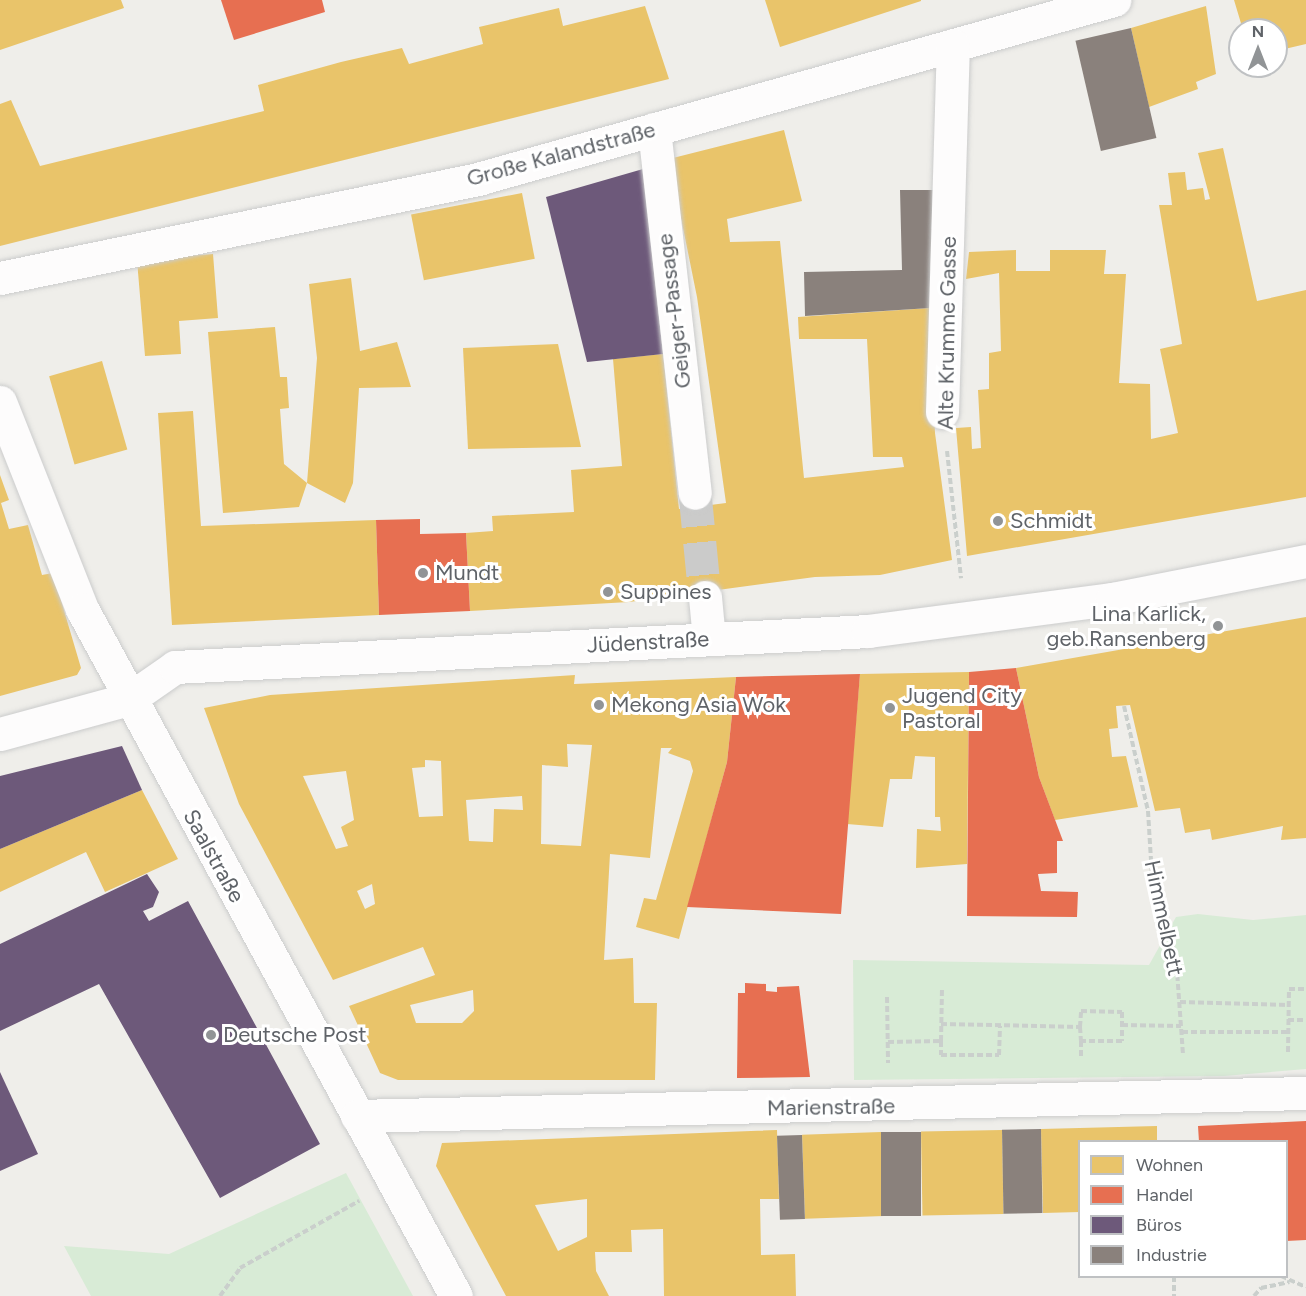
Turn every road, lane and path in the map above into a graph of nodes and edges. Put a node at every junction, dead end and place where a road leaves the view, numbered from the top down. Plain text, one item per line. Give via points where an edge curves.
1 (1114, 0) edge
2 (953, 45) junction
3 (654, 129) junction
4 (0, 278) edge
5 (0, 402) edge
6 (942, 412) joint
7 (695, 493) tunnel mouth
8 (1306, 561) edge
9 (705, 597) tunnel mouth
10 (966, 621) junction
11 (709, 639) junction
12 (129, 699) junction
13 (1124, 706) dead end
14 (0, 734) edge
15 (942, 989) dead end
16 (1306, 989) edge
17 (887, 997) dead end
18 (1180, 1002) junction
19 (1289, 1005) junction
20 (1288, 1020) junction
21 (1306, 1020) edge
22 (941, 1024) junction
23 (1122, 1025) junction
24 (1000, 1026) junction
25 (1080, 1026) junction
26 (1181, 1026) junction
27 (1182, 1032) junction
28 (1288, 1032) junction
29 (1081, 1041) junction
30 (888, 1042) junction
31 (941, 1055) dead end
32 (1297, 1094) edge
33 (1186, 1097) junction
34 (1081, 1100) junction
35 (888, 1106) junction
36 (357, 1116) junction
37 (398, 1189) junction
38 (1174, 1278) edge
39 (1284, 1278) edge
40 (1289, 1282) junction
41 (1306, 1287) edge
42 (220, 1296) edge
43 (456, 1296) edge
44 (1174, 1296) edge
45 (1254, 1296) edge

1 - 2 street, Große Kalandstraße
2 - 3 street, Große Kalandstraße
2 - 6 street, Alte Krumme Gasse
3 - 4 street, Große Kalandstraße via 481,178
3 - 7 street, Geiger-Passage
5 - 12 street, Saalstraße via 82,609
6 - 10 path, Alte Krumme Gasse
8 - 10 street, Jüdenstraße
9 - 11 street
10 - 11 street, Jüdenstraße
11 - 12 street, Jüdenstraße via 175,667
12 - 14 street, Jüdenstraße
12 - 36 street, Saalstraße
13 - 18 path, Himmelbett via 1148,811 1152,876 1176,957
15 - 22 path
16 - 19 path via 1289,989
17 - 30 path
18 - 19 path
18 - 26 path, Himmelbett
19 - 20 path
20 - 21 path
20 - 28 path
22 - 24 path
22 - 30 path via 941,1041
23 - 25 path via 1122,1012 1081,1011
23 - 26 path
23 - 29 path via 1122,1041
24 - 25 path
24 - 31 path via 999,1055
25 - 29 path
26 - 27 path, Himmelbett
27 - 28 path
27 - 33 path, Himmelbett
28 - 32 path
29 - 34 path
30 - 35 path
32 - 33 street, Marienstraße
33 - 34 street, Marienstraße
34 - 35 street, Marienstraße
35 - 36 street, Marienstraße
36 - 37 street, Saalstraße
37 - 42 path via 367,1196 273,1246 240,1269
37 - 43 street, Saalstraße
38 - 44 path
39 - 40 path
40 - 41 path
40 - 45 path via 1261,1288

